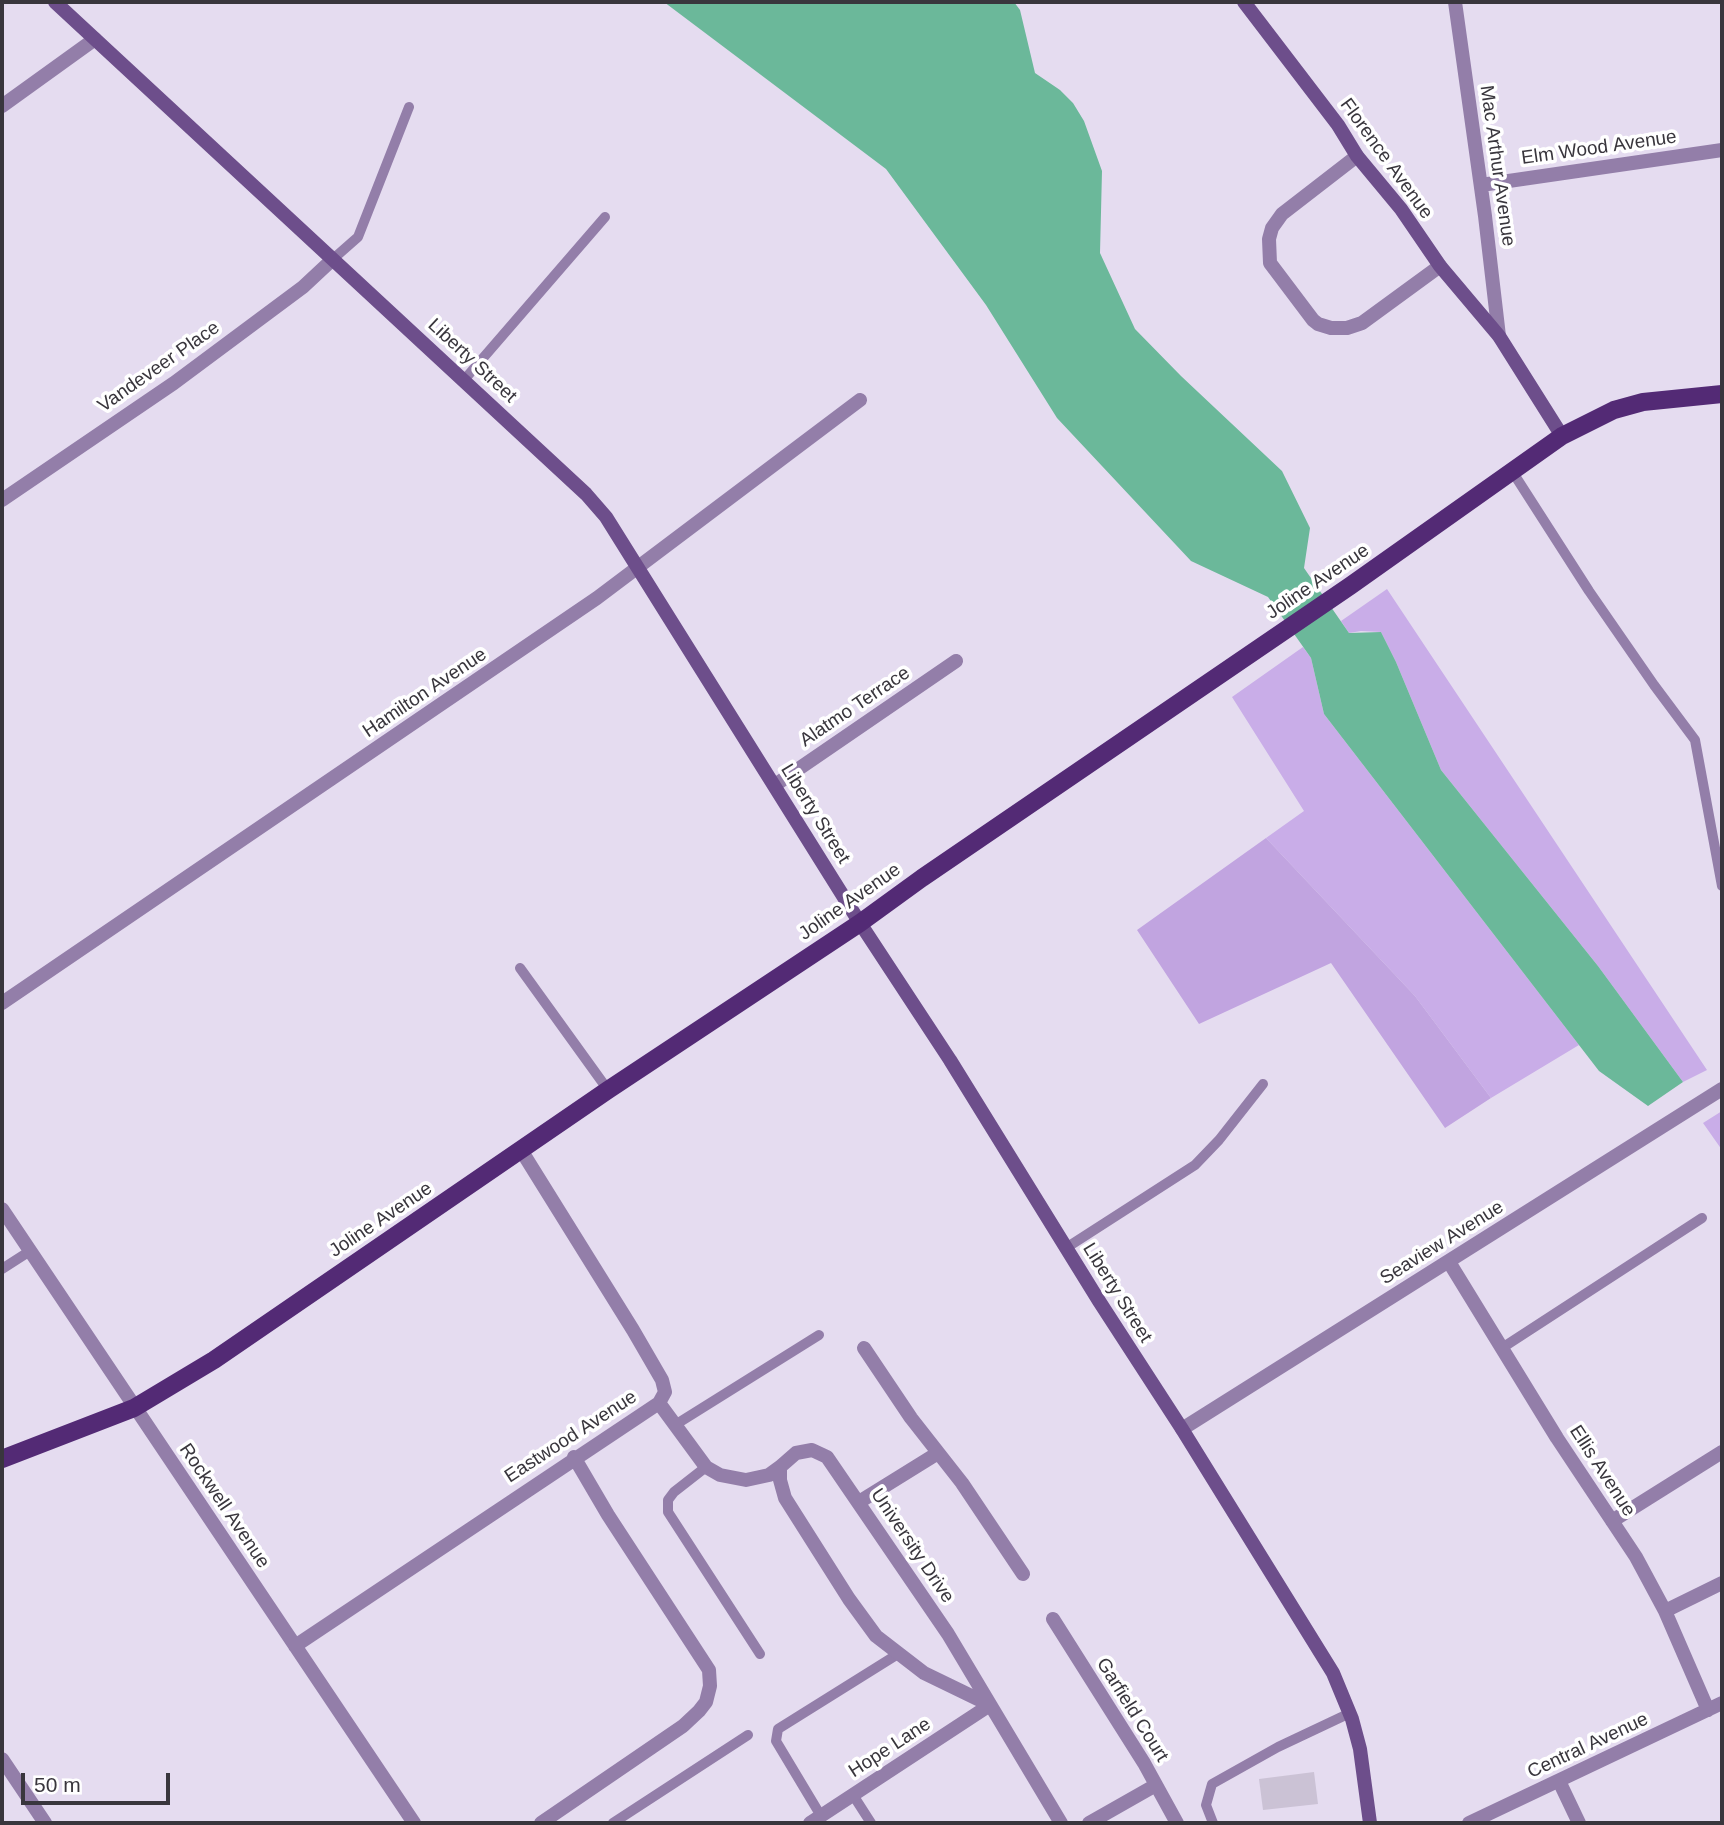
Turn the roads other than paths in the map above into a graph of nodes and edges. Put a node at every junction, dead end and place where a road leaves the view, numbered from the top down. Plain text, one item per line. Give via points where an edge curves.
1 (55, 2) edge
2 (1244, 2) edge
3 (1455, 2) edge
4 (95, 39) junction
5 (2, 106) edge
6 (408, 107) dead end
7 (1722, 150) edge
8 (1357, 156) junction
9 (1481, 185) junction
10 (605, 217) dead end
11 (333, 259) junction
12 (1440, 266) junction
13 (1499, 337) junction
14 (464, 380) junction
15 (1722, 394) edge
16 (860, 400) dead end
17 (1562, 436) junction
18 (1512, 471) junction
19 (2, 500) edge
20 (638, 567) junction
21 (956, 661) dead end
22 (775, 785) junction
23 (1722, 886) edge
24 (860, 923) junction
25 (520, 968) dead end
26 (2, 1003) edge
27 (1263, 1084) dead end
28 (1722, 1089) edge
29 (608, 1090) junction
30 (521, 1150) junction
31 (2, 1209) edge
32 (1702, 1218) dead end
33 (1066, 1248) junction
34 (30, 1251) junction
35 (1449, 1262) junction
36 (2, 1269) edge
37 (818, 1335) dead end
38 (864, 1348) dead end
39 (1502, 1348) junction
40 (659, 1403) junction
41 (134, 1408) junction
42 (675, 1425) junction
43 (1182, 1429) junction
44 (1722, 1452) edge
45 (938, 1453) junction
46 (574, 1457) junction
47 (2, 1459) edge
48 (706, 1467) junction
49 (780, 1467) junction
50 (859, 1502) junction
51 (1612, 1521) junction
52 (1023, 1574) dead end
53 (1722, 1583) edge
54 (1665, 1611) junction
55 (1053, 1619) dead end
56 (295, 1646) junction
57 (760, 1654) dead end
58 (898, 1654) junction
59 (1722, 1703) edge
60 (990, 1705) junction
61 (1708, 1710) junction
62 (1350, 1713) junction
63 (748, 1735) dead end
64 (2, 1759) edge
65 (1559, 1782) junction
66 (1156, 1785) junction
67 (853, 1795) junction
68 (816, 1819) edge
69 (45, 1823) edge
70 (414, 1823) edge
71 (541, 1823) edge
72 (613, 1823) edge
73 (871, 1823) edge
74 (1060, 1823) edge
75 (1089, 1823) edge
76 (1177, 1823) edge
77 (1213, 1823) edge
78 (1370, 1823) edge
79 (1469, 1823) edge
80 (1579, 1823) edge

1 - 4 street, Liberty Street
2 - 8 street, Florence Avenue
3 - 9 street, Mac Arthur Avenue
4 - 5 street
4 - 11 street, Liberty Street
6 - 11 lane via 358,237
7 - 9 street, Elm Wood Avenue
8 - 12 street, Florence Avenue
8 - 12 street via 1282,214 1269,239 1270,263 1314,320 1331,328 1362,323
9 - 13 street, Mac Arthur Avenue
10 - 14 lane
11 - 14 street, Liberty Street
11 - 19 street, Vandeveer Place via 303,287 185,375
12 - 13 street, Florence Avenue
13 - 17 street, Florence Avenue
14 - 20 street, Liberty Street via 586,494 607,517
15 - 17 main road, Joline Avenue via 1643,402 1614,410
16 - 20 street, Hamilton Avenue
17 - 18 main road, Joline Avenue
18 - 23 lane via 1589,591 1695,740
18 - 24 main road, Joline Avenue
20 - 22 street, Liberty Street
20 - 26 street, Hamilton Avenue
21 - 22 street, Alatmo Terrace
22 - 24 street, Liberty Street
24 - 29 main road, Joline Avenue
24 - 33 street, Liberty Street
25 - 29 lane
27 - 33 lane via 1195,1164
28 - 35 street, Seaview Avenue
29 - 30 main road, Joline Avenue
30 - 40 street, Eastwood Avenue via 662,1380 665,1392
30 - 41 main road, Joline Avenue via 214,1360
31 - 34 street, Rockwell Avenue
32 - 39 lane
33 - 43 street, Liberty Street
34 - 36 lane
34 - 41 street, Rockwell Avenue
35 - 39 street, Ellis Avenue
35 - 43 street, Seaview Avenue
37 - 42 lane
38 - 45 street
39 - 51 street, Ellis Avenue
40 - 42 street
40 - 46 street, Eastwood Avenue
41 - 47 main road, Joline Avenue
41 - 56 street, Rockwell Avenue
42 - 48 street
43 - 62 street, Liberty Street via 1333,1673
44 - 51 street
45 - 50 street
45 - 52 street
46 - 56 street, Eastwood Avenue
46 - 71 street via 709,1670 710,1686 706,1702 683,1726
48 - 49 street, University Drive via 746,1480 769,1475
48 - 57 lane via 674,1492 668,1512
49 - 50 street, University Drive via 796,1453 812,1450 827,1457
49 - 58 street via 785,1497 806,1531 876,1636
50 - 60 street, University Drive
51 - 54 street, Ellis Avenue
53 - 54 street
54 - 61 street, Ellis Avenue
55 - 66 street, Garfield Court
56 - 70 street, Rockwell Avenue
58 - 60 street via 924,1673
58 - 68 lane via 778,1729 776,1741
59 - 61 street, Central Avenue
60 - 67 street, Hope Lane
60 - 74 street, University Drive
61 - 65 street, Central Avenue
62 - 77 lane via 1278,1746 1212,1784 1206,1805
62 - 78 street, Liberty Street
63 - 72 lane
64 - 69 street
65 - 79 street, Central Avenue
65 - 80 street
66 - 75 street
66 - 76 street, Garfield Court
67 - 68 street, Hope Lane
67 - 73 lane

